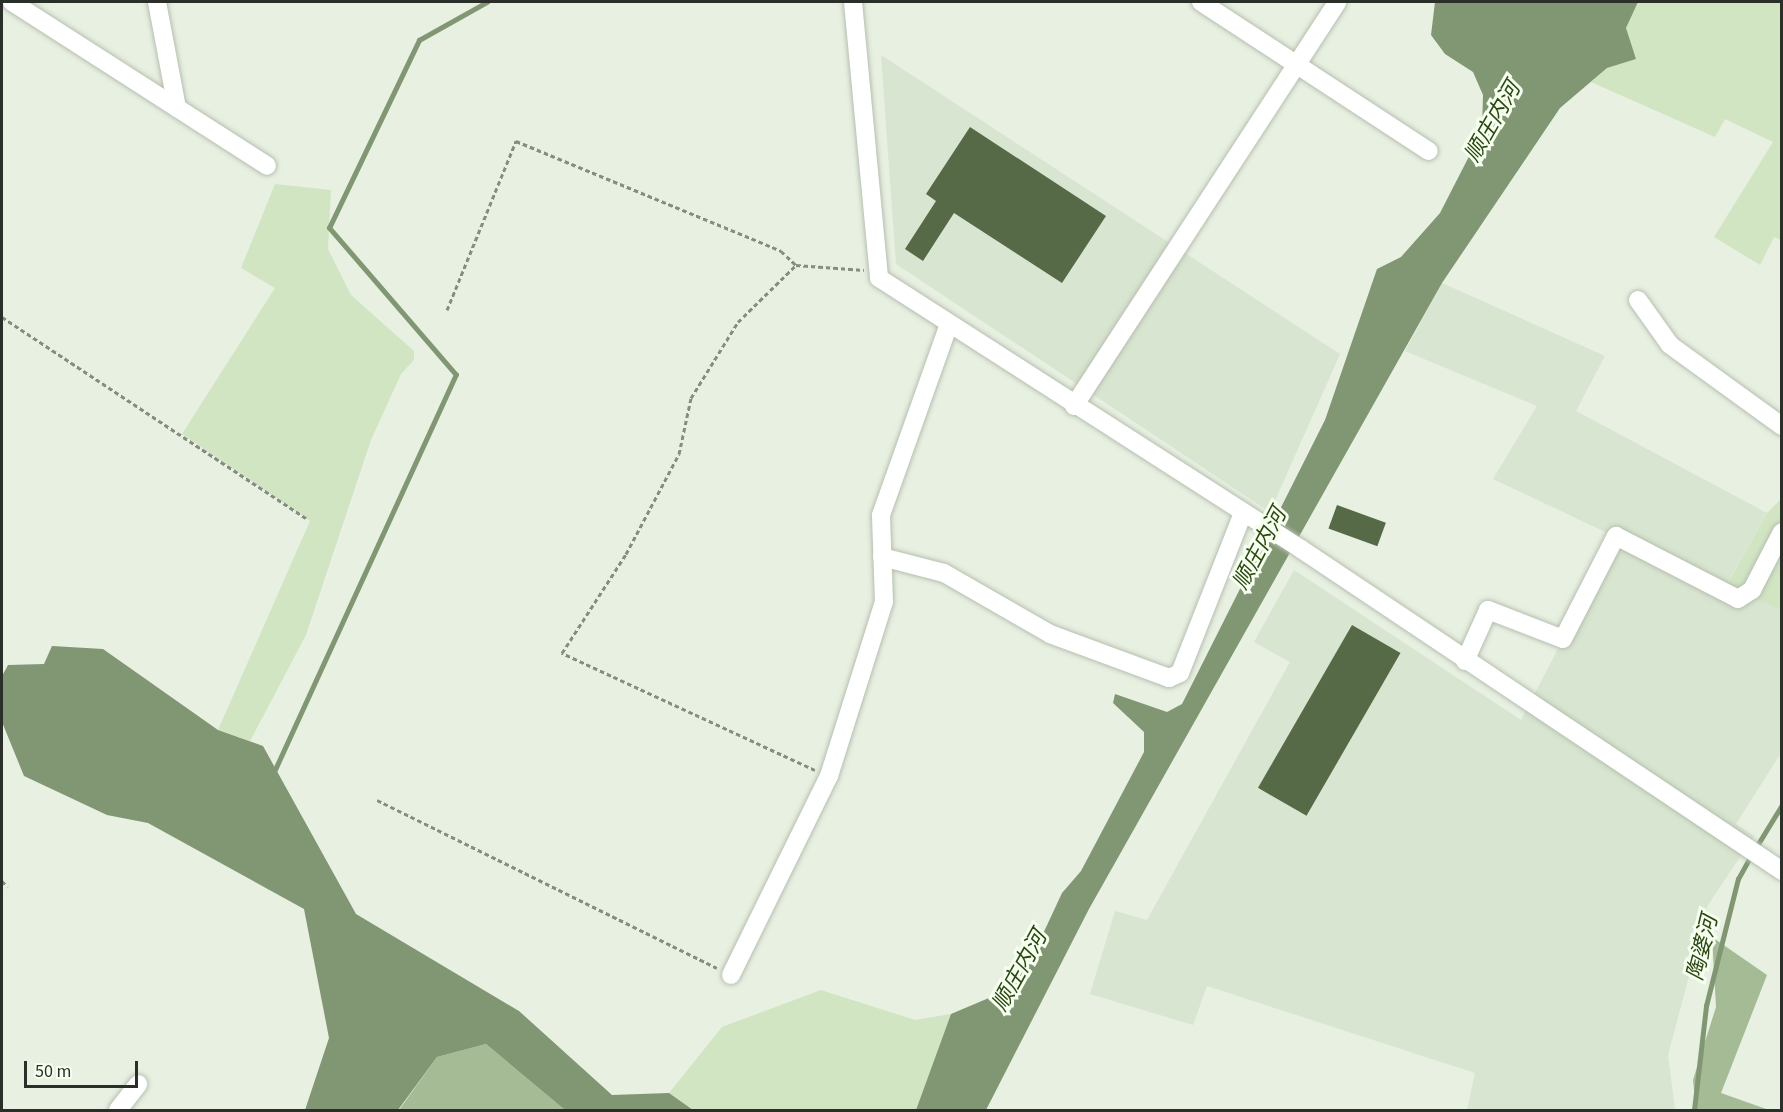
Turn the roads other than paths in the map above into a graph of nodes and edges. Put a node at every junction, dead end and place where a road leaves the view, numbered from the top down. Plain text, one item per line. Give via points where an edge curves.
1 (12, 2) edge
2 (157, 2) edge
3 (853, 2) edge
4 (1201, 2) edge
5 (1337, 2) edge
6 (1297, 63) junction
7 (177, 108) junction
8 (1430, 151) dead end
9 (267, 166) dead end
10 (1638, 300) dead end
11 (949, 324) junction
12 (1074, 406) junction
13 (1782, 426) edge
14 (1242, 516) junction
15 (1782, 532) edge
16 (882, 557) junction
17 (1465, 661) junction
18 (1782, 871) edge
19 (732, 975) road end
20 (138, 1084) dead end
21 (118, 1110) edge

1 - 7 street
2 - 7 street
3 - 11 street via 879,278
4 - 6 street
5 - 6 street
6 - 8 street
6 - 12 street
7 - 9 street
10 - 13 street via 1670,345
11 - 12 street
11 - 16 street via 881,515
12 - 14 street
14 - 16 street via 1180,673 1168,678 1050,634 944,573
14 - 17 street via 1301,549
15 - 17 street via 1752,590 1738,599 1616,536 1563,639 1488,610
16 - 19 street via 884,602 829,776
17 - 18 street
20 - 21 street

